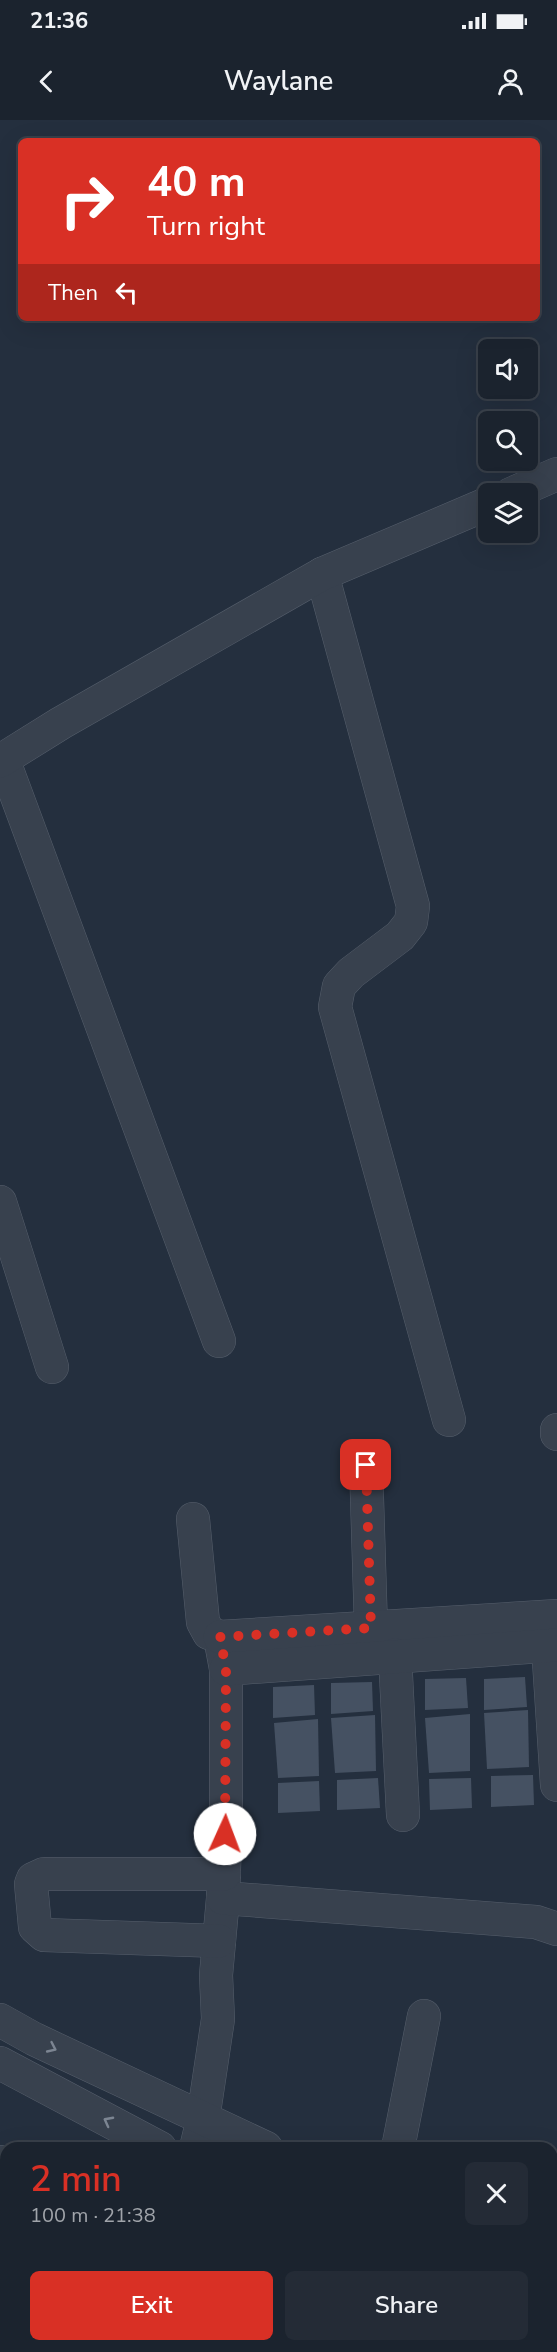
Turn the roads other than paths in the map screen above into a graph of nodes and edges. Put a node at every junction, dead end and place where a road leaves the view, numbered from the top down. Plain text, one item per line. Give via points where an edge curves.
1 (557, 474) edge
2 (536, 483) edge
3 (478, 508) edge
4 (322, 574) junction
5 (2, 760) edge
6 (0, 1202) edge
7 (219, 1341) dead end
8 (52, 1367) dead end
9 (448, 1420) dead end
10 (366, 1465) dead end
11 (193, 1519) dead end
12 (371, 1628) junction
13 (554, 1636) edge
14 (223, 1653) junction
15 (395, 1655) junction
16 (557, 1785) edge
17 (403, 1815) dead end
18 (223, 1886) junction
19 (550, 1924) edge
20 (219, 1941) junction
21 (424, 2016) dead end
22 (0, 2020) edge
23 (0, 2063) edge
24 (199, 2134) edge
25 (149, 2142) edge
26 (237, 2142) edge
27 (399, 2142) edge

1 - 2 street
3 - 4 street
4 - 5 street
4 - 9 street via 414,906 411,922 400,936 339,986 334,1007
5 - 7 street
6 - 8 street
10 - 12 street
11 - 14 street via 203,1622
12 - 13 street
12 - 14 street
13 - 15 street
13 - 16 street
14 - 15 street
14 - 18 street
15 - 17 street
18 - 19 street
18 - 20 street
18 - 20 street via 44,1874 31,1884 35,1927 44,1935
20 - 24 street via 218,2019
21 - 27 street
22 -> 24 street
25 -> 23 street
24 - 26 street

